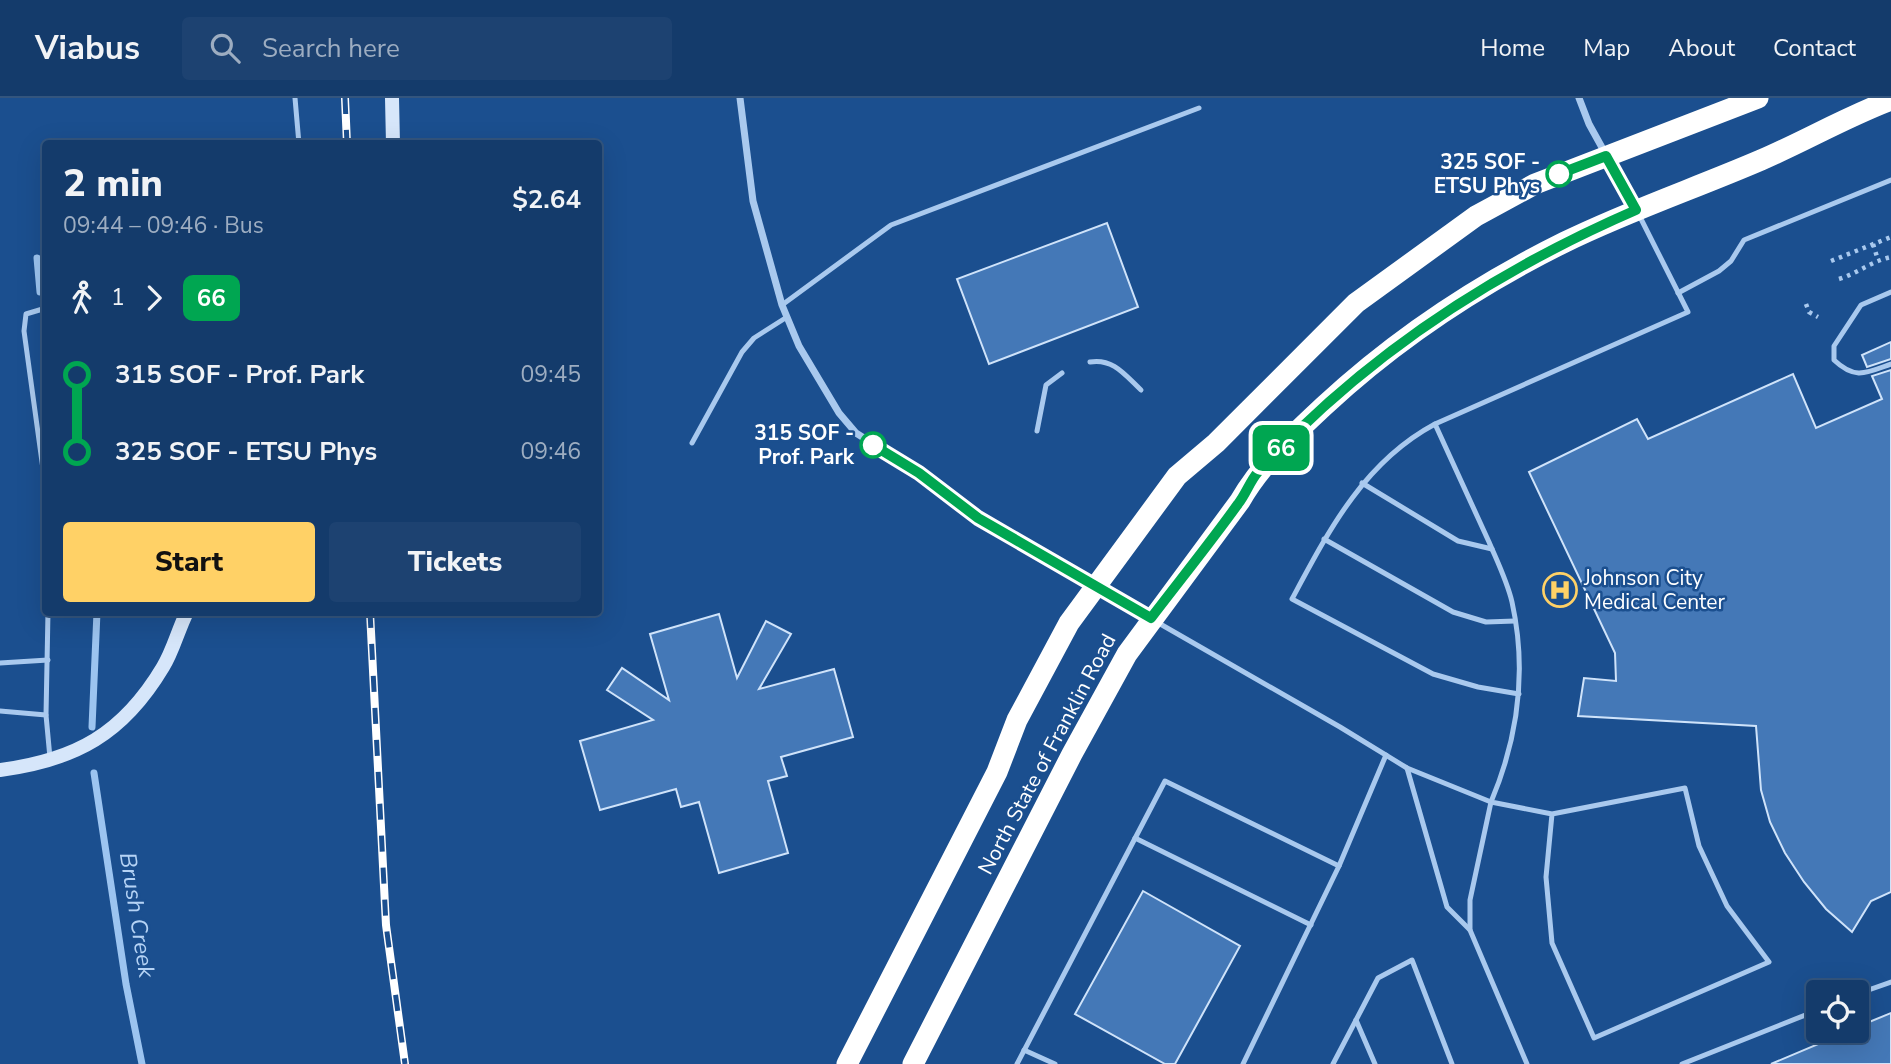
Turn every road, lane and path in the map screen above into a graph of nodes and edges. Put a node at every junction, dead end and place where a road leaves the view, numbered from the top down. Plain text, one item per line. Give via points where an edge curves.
1 (295, 98) edge
2 (393, 98) edge
3 (740, 98) edge
4 (1579, 98) edge
5 (1758, 98) edge
6 (1891, 100) edge
7 (1199, 108) dead end
8 (299, 140) edge
9 (393, 140) edge
10 (1606, 156) junction
11 (1891, 180) edge
12 (1636, 210) junction
13 (1891, 237) edge
14 (1873, 244) junction
15 (1891, 257) edge
16 (1878, 260) junction
17 (1831, 261) dead end
18 (1839, 279) dead end
19 (1891, 292) edge
20 (1678, 293) junction
21 (1806, 304) dead end
22 (782, 305) junction
23 (42, 309) edge
24 (787, 317) junction
25 (1818, 317) dead end
26 (1090, 362) dead end
27 (1891, 364) edge
28 (1062, 373) dead end
29 (1141, 390) dead end
30 (1435, 424) junction
31 (1037, 431) dead end
32 (692, 443) dead end
33 (42, 462) edge
34 (1362, 483) junction
35 (1324, 540) junction
36 (1492, 550) junction
37 (1096, 586) junction
38 (48, 616) edge
39 (185, 616) edge
40 (1151, 618) junction
41 (1515, 621) junction
42 (48, 660) junction
43 (0, 663) edge
44 (1519, 694) junction
45 (0, 711) edge
46 (46, 715) junction
47 (1386, 755) junction
48 (50, 761) junction
49 (1407, 768) junction
50 (0, 770) edge
51 (1491, 802) junction
52 (1552, 814) junction
53 (1135, 838) junction
54 (1339, 866) junction
55 (1311, 925) junction
56 (1470, 930) junction
57 (1891, 982) edge
58 (1869, 990) edge
59 (1806, 1015) edge
60 (1356, 1020) junction
61 (1024, 1050) junction
62 (847, 1064) edge
63 (913, 1064) edge
64 (1017, 1064) edge
65 (1055, 1064) edge
66 (1243, 1064) edge
67 (1333, 1064) edge
68 (1376, 1064) edge
69 (1452, 1064) edge
70 (1527, 1064) edge
71 (1682, 1064) edge

1 - 8 lane
2 - 9 street
3 - 22 street via 753,201
4 - 10 street
5 - 10 highway, North State of Franklin Road
6 - 12 highway, North State of Franklin Road
7 - 22 lane via 891,225
10 - 12 street
10 - 37 highway, North State of Franklin Road via 1535,184 1476,216 1356,303 1177,476
11 - 20 lane via 1744,240 1719,271
12 - 20 lane
12 - 40 highway, North State of Franklin Road via 1486,285 1346,386 1255,475
13 - 14 path
14 - 16 path
14 - 17 path
15 - 16 path
16 - 18 path
19 - 27 lane via 1861,305 1833,345 1834,360 1854,374
20 - 30 lane via 1688,312
21 - 25 path
22 - 24 street
23 - 33 lane via 26,314 24,331
24 - 32 lane via 754,338 742,352
24 - 37 street via 839,413 856,433 978,518
26 - 29 lane via 1101,360 1116,366
28 - 31 lane via 1046,385
30 - 34 lane via 1389,454
30 - 36 lane
34 - 35 lane
34 - 36 lane via 1458,541
35 - 41 lane via 1453,612 1486,622
35 - 44 lane via 1292,598 1433,674
36 - 41 lane
37 - 40 lane
37 - 62 highway, North State of Franklin Road via 1069,623 1017,720 997,772
38 - 42 lane
39 - 48 street via 164,666 130,712 91,745
40 - 47 lane
40 - 63 highway, North State of Franklin Road via 1072,754
41 - 44 lane
42 - 43 lane
42 - 46 lane
44 - 51 lane via 1505,770
45 - 46 lane
46 - 48 lane
47 - 49 lane
47 - 54 lane
48 - 50 street
49 - 51 lane
49 - 56 lane via 1447,907
51 - 52 lane
51 - 56 lane via 1470,901
52 - 52 lane via 1685,788 1699,846 1727,906 1769,962 1594,1038 1552,943 1546,877
53 - 54 lane via 1165,781
53 - 55 lane
53 - 61 lane
54 - 55 lane
55 - 66 lane
56 - 70 lane
57 - 58 lane
59 - 71 lane
60 - 67 lane
60 - 68 lane
60 - 69 lane via 1378,978 1412,960
61 - 64 lane
61 - 65 lane

